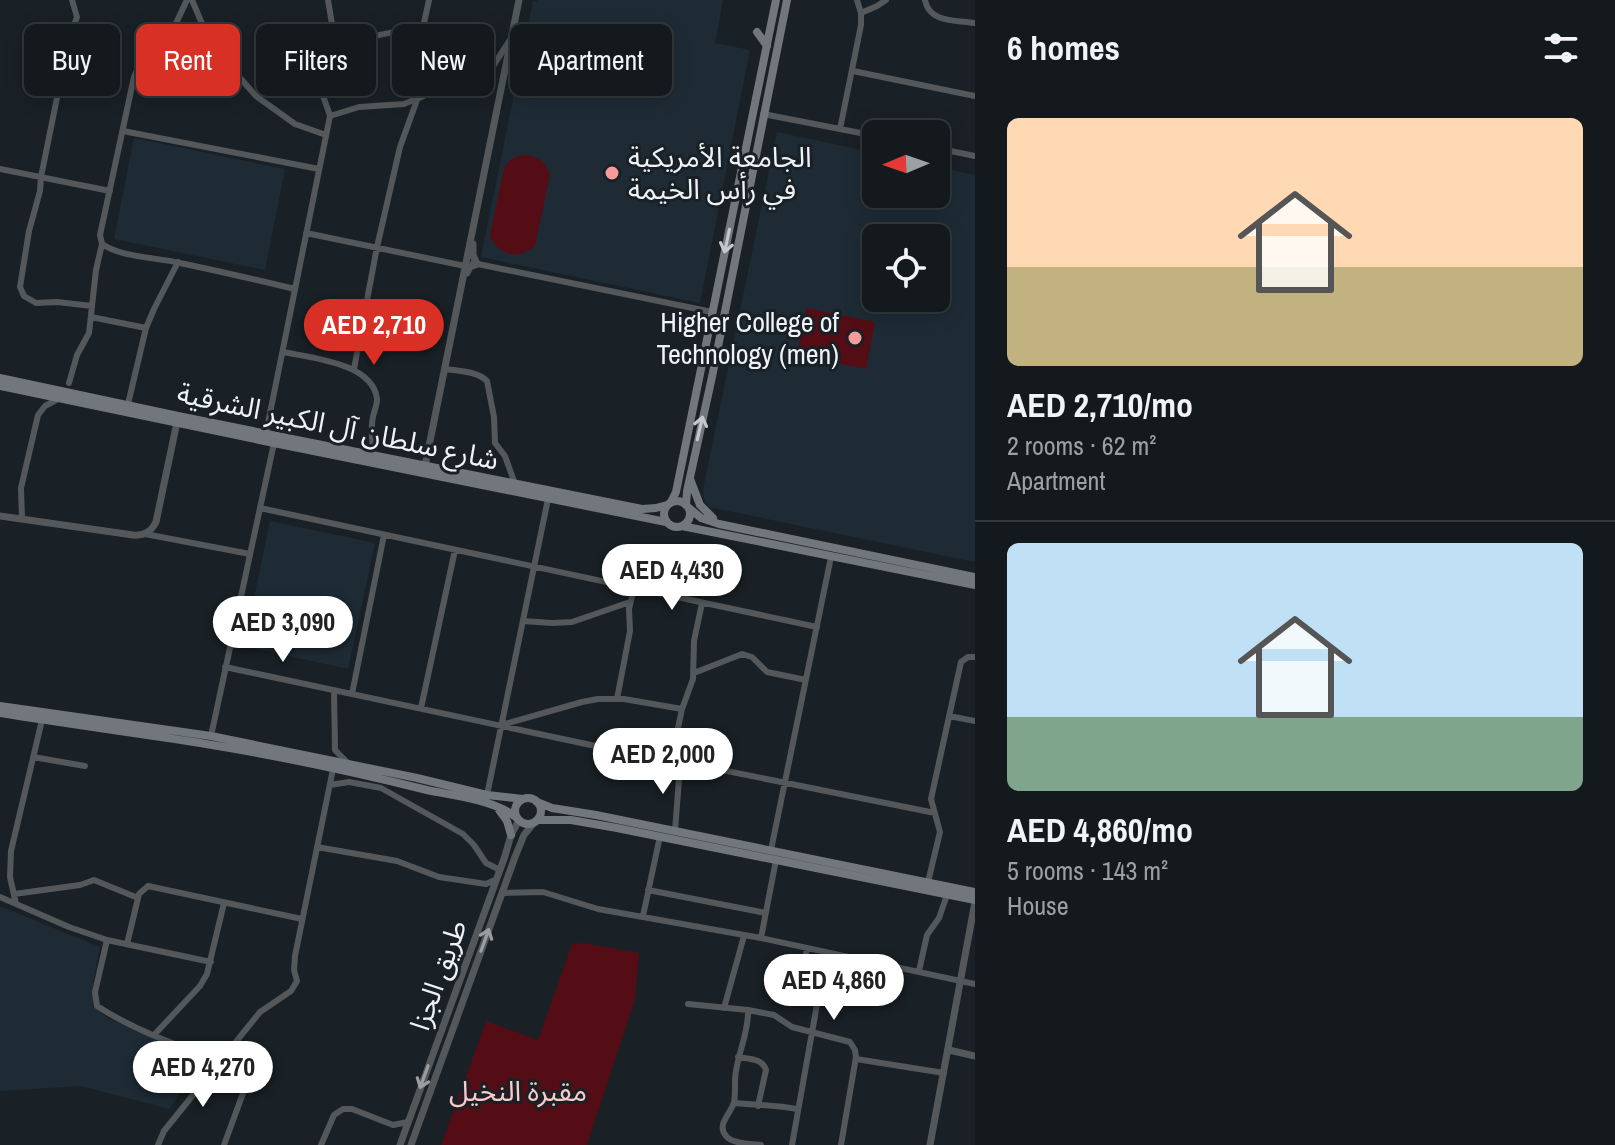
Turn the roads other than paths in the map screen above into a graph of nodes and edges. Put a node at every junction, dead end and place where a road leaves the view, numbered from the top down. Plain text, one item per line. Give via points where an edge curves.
1 (72, 0) edge
2 (190, 0) edge
3 (328, 0) edge
4 (429, 0) edge
5 (509, 0) edge
6 (776, 0) edge
7 (787, 0) edge
8 (857, 0) edge
9 (886, 0) edge
10 (925, 0) edge
11 (519, 1) edge
12 (861, 13) junction
13 (975, 23) edge
14 (177, 24) edge
15 (202, 24) edge
16 (332, 24) edge
17 (424, 24) edge
18 (515, 24) edge
19 (757, 32) dead end
20 (510, 41) edge
21 (767, 46) junction
22 (510, 48) edge
23 (853, 71) junction
24 (136, 72) edge
25 (240, 78) edge
26 (324, 96) edge
27 (418, 96) edge
28 (975, 96) edge
29 (417, 100) junction
30 (763, 114) junction
31 (330, 116) junction
32 (840, 129) junction
33 (123, 131) junction
34 (862, 133) edge
35 (326, 135) junction
36 (950, 151) edge
37 (975, 156) edge
38 (0, 169) edge
39 (319, 169) junction
40 (41, 177) junction
41 (110, 191) junction
42 (474, 222) junction
43 (306, 233) junction
44 (102, 244) junction
45 (377, 247) junction
46 (178, 262) junction
47 (465, 264) junction
48 (477, 264) junction
49 (295, 289) junction
50 (460, 292) junction
51 (92, 306) junction
52 (712, 312) junction
53 (91, 317) junction
54 (146, 328) junction
55 (283, 352) junction
56 (354, 369) junction
57 (445, 369) junction
58 (0, 378) edge
59 (69, 383) dead end
60 (0, 386) edge
61 (61, 398) junction
62 (128, 404) junction
63 (177, 422) junction
64 (266, 433) junction
65 (274, 443) junction
66 (373, 455) junction
67 (425, 466) junction
68 (690, 477) junction
69 (515, 484) junction
70 (548, 499) junction
71 (669, 504) junction
72 (688, 507) junction
73 (260, 508) junction
74 (0, 516) edge
75 (22, 519) junction
76 (666, 522) junction
77 (719, 524) junction
78 (682, 526) junction
79 (145, 534) junction
80 (384, 535) junction
81 (455, 550) junction
82 (250, 554) junction
83 (831, 557) junction
84 (534, 567) junction
85 (975, 577) edge
86 (975, 585) edge
87 (634, 588) junction
88 (630, 602) junction
89 (702, 603) junction
90 (523, 621) junction
91 (817, 627) junction
92 (975, 657) edge
93 (225, 667) junction
94 (694, 673) junction
95 (806, 680) junction
96 (334, 690) junction
97 (352, 694) junction
98 (617, 699) junction
99 (0, 706) edge
100 (421, 708) junction
101 (682, 709) junction
102 (0, 713) edge
103 (949, 716) junction
104 (42, 720) junction
105 (975, 721) edge
106 (502, 725) junction
107 (211, 736) junction
108 (335, 750) junction
109 (672, 756) junction
110 (33, 757) junction
111 (326, 760) junction
112 (350, 764) junction
113 (85, 766) dead end
114 (333, 769) junction
115 (784, 783) junction
116 (330, 785) junction
117 (487, 795) junction
118 (523, 799) junction
119 (537, 802) junction
120 (497, 806) junction
121 (935, 813) junction
122 (519, 820) junction
123 (535, 822) junction
124 (675, 831) junction
125 (511, 835) junction
126 (660, 836) junction
127 (317, 847) junction
128 (771, 850) junction
129 (776, 860) junction
130 (500, 870) junction
131 (497, 879) junction
132 (928, 882) junction
133 (486, 884) junction
134 (648, 890) junction
135 (975, 892) edge
136 (492, 893) junction
137 (502, 893) junction
138 (14, 894) junction
139 (947, 895) junction
140 (0, 897) edge
141 (138, 898) junction
142 (975, 901) edge
143 (224, 903) junction
144 (16, 904) junction
145 (766, 913) junction
146 (643, 916) junction
147 (302, 919) junction
148 (744, 936) junction
149 (761, 938) junction
150 (107, 940) junction
151 (127, 944) junction
152 (807, 948) junction
153 (211, 962) junction
154 (919, 971) junction
155 (460, 981) junction
156 (961, 981) junction
157 (975, 984) edge
158 (688, 1004) dead end
159 (724, 1008) junction
160 (748, 1010) junction
161 (452, 1030) junction
162 (811, 1032) junction
163 (154, 1035) junction
164 (949, 1050) junction
165 (975, 1056) edge
166 (738, 1057) junction
167 (856, 1059) junction
168 (220, 1061) junction
169 (944, 1073) junction
170 (734, 1103) junction
171 (758, 1106) junction
172 (797, 1109) junction
173 (408, 1122) junction
174 (322, 1144) edge
175 (158, 1145) edge
176 (224, 1145) edge
177 (400, 1145) edge
178 (411, 1145) edge
179 (761, 1145) edge
180 (792, 1145) edge
181 (841, 1145) edge
182 (930, 1145) edge

1 - 40 street via 77,17
2 - 14 street
2 - 15 street
3 - 16 street
4 - 17 street
5 - 11 street
6 - 21 main road
7 - 30 main road
8 - 12 street
9 - 12 street
10 - 13 street via 936,17
11 - 18 street
12 - 23 street
19 - 21 main road
20 - 29 street via 477,86 441,89
21 -> 52 main road
22 - 42 street
23 - 28 street
23 - 32 street
24 - 33 street
25 - 35 street via 295,124
26 - 31 street
27 - 29 street
29 - 31 street
29 - 45 street via 400,147
30 - 32 street
68 -> 30 main road
31 - 35 street
32 - 34 street
33 - 39 street
33 - 41 street
35 - 39 street
36 - 37 street
38 - 40 street
39 - 43 street
40 - 41 street
40 - 51 street via 20,287 36,303
41 - 44 street
42 - 47 street
42 - 48 street via 472,252
43 - 45 street
43 - 49 street
44 - 46 street
44 - 51 street
45 - 47 street
45 - 56 street
46 - 49 street
46 - 54 street
47 - 48 street
47 - 50 street
48 - 50 street via 469,268
48 - 52 street
49 - 55 street
50 - 57 street
51 - 53 street
52 - 71 main road via 676,492
53 - 54 street
53 - 59 street
54 - 62 street
55 - 56 street
55 - 64 street
56 - 66 street via 377,398
57 - 67 street
57 - 69 street via 487,381 495,443
58 - 62 main road, شارع سلطان آل الكبير الشرقية
60 - 61 main road, شارع سلطان آل الكبير الشرقية
61 - 63 main road, شارع سلطان آل الكبير الشرقية
61 - 75 street via 38,415 21,488
62 - 64 main road, شارع سلطان آل الكبير الشرقية
63 - 65 main road, شارع سلطان آل الكبير الشرقية
63 - 79 street via 156,522
64 - 66 main road, شارع سلطان آل الكبير الشرقية
65 - 70 main road, شارع سلطان آل الكبير الشرقية
65 - 73 street
66 - 67 main road, شارع سلطان آل الكبير الشرقية
67 - 69 main road, شارع سلطان آل الكبير الشرقية
68 - 72 main road
68 - 77 main road via 700,505
69 - 71 main road, شارع سلطان آل الكبير الشرقية via 642,509
70 - 76 main road, شارع سلطان آل الكبير الشرقية
70 - 84 street
71 - 72 main road via 679,501
71 - 76 main road
72 - 77 main road
72 - 78 main road via 690,517
73 - 80 street
73 - 82 street
74 - 75 street
75 - 79 street
76 - 78 main road
77 - 85 main road
78 - 83 main road
79 - 82 street
80 - 81 street
80 - 97 street
81 - 84 street
81 - 100 street
82 - 93 street
83 - 86 main road
83 - 91 street
84 - 87 street
84 - 90 street
87 - 88 street
87 - 89 street
88 - 90 street via 572,622
88 - 98 street
89 - 91 street
89 - 94 street
90 - 106 street
91 - 95 street
92 - 103 street via 961,662
93 - 96 street
93 - 107 street
94 - 95 street via 742,654 767,672
94 - 101 street
95 - 115 street
96 - 97 street
96 - 108 street
97 - 100 street
98 - 101 street
98 - 106 street via 582,702
99 - 107 main road
100 - 106 street
101 - 109 street
102 - 104 main road
103 - 105 street
103 - 121 street via 931,799
104 - 110 street
104 - 114 main road via 209,744
106 - 109 street via 619,751
106 - 117 street
107 - 111 main road
108 - 111 street
108 - 112 street
109 - 115 street
109 - 124 street via 679,779
110 - 113 street
110 - 138 street via 11,851
111 - 112 main road
112 - 117 main road
114 - 116 street
114 - 120 main road
115 - 121 street
115 - 128 street
116 - 127 street
116 - 130 street via 349,782 381,788 463,834 486,863
117 - 118 main road
118 - 119 main road
118 - 122 main road via 516,807
119 - 123 main road via 541,810
119 - 124 main road
120 - 122 main road
120 - 125 main road
121 - 132 street via 940,832
122 - 123 main road
122 - 125 street, طريق الجزا
123 - 126 main road via 571,820
123 - 137 street, طريق الجزا via 524,835
124 - 128 main road
125 - 130 street, طريق الجزا
126 - 129 main road
126 - 134 street
127 - 133 street
127 - 147 street
128 - 132 main road
129 - 139 main road
129 - 145 street
130 - 131 street, طريق الجزا
131 - 133 street
131 - 136 street, طريق الجزا
132 - 135 main road
133 - 136 street
134 - 145 street
134 - 146 street
136 - 155 street, طريق الجزا
137 - 146 street via 543,892
161 -> 137 street, طريق الجزا
138 - 141 street via 94,880
138 - 144 street
139 - 142 main road
139 - 154 street via 927,935
140 - 144 street
141 - 143 street via 152,886
141 - 151 street
142 - 156 street
143 - 147 street
143 - 153 street
144 - 150 street
145 - 149 street
146 - 148 street
147 - 168 street via 293,964 297,981 260,1012
148 - 149 street
148 - 159 street
149 - 152 street
150 - 151 street
150 - 163 street via 95,992 97,1006
151 - 153 street
152 - 154 street
152 - 162 street via 801,979 819,993
153 - 163 street via 200,986
154 - 156 street
155 - 161 street via 466,979 467,984
155 -> 173 street, طريق الجزا
156 - 157 street
156 - 164 street
158 - 159 street
159 - 160 street
160 - 162 street
160 - 166 street
161 - 178 street, طريق الجزا
162 - 167 street via 847,1040
162 - 172 street
163 - 168 street
164 - 165 street
164 - 169 street
166 - 170 street
166 - 171 street via 764,1065
167 - 169 street
167 - 181 street
168 - 175 street
168 - 176 street via 247,1078
169 - 182 street
170 - 171 street
170 - 179 street via 725,1118 724,1135
171 - 172 street
172 - 180 street
173 - 174 street via 393,1125 343,1109 334,1115
173 - 177 street, طريق الجزا

